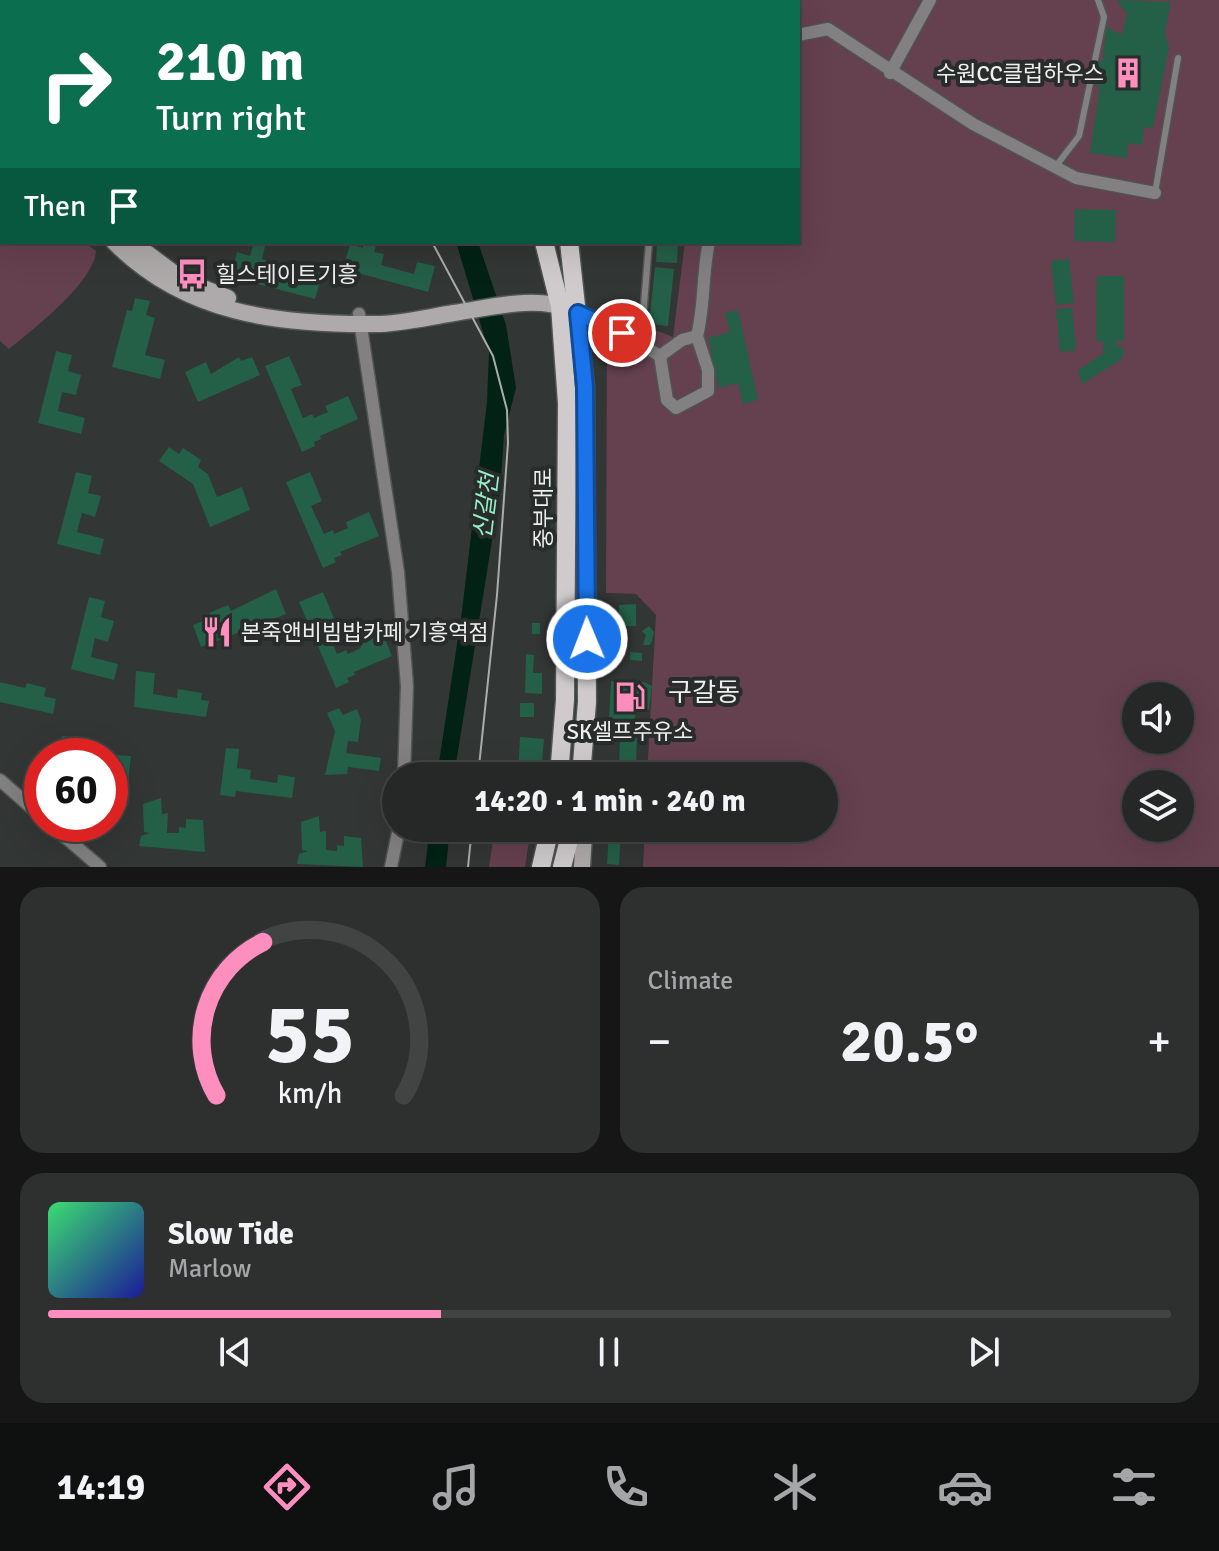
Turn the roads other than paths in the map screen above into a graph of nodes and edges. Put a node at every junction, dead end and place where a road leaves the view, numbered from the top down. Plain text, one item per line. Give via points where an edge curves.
1 (930, 0) edge
2 (1098, 0) edge
3 (800, 35) edge
4 (1178, 58) dead end
5 (890, 73) junction
6 (1056, 166) junction
7 (1155, 193) joint
8 (116, 244) edge
9 (135, 244) edge
10 (545, 244) edge
11 (569, 244) edge
12 (649, 244) edge
13 (709, 244) edge
14 (569, 310) junction
15 (643, 317) dead end
16 (360, 319) junction
17 (697, 336) junction
18 (660, 356) junction
19 (404, 762) edge
20 (560, 762) edge
21 (582, 762) edge
22 (0, 780) edge
23 (24, 801) edge
24 (71, 842) edge
25 (396, 842) edge
26 (547, 842) edge
27 (574, 842) edge
28 (578, 842) edge
29 (581, 842) edge
30 (100, 867) edge
31 (391, 867) edge
32 (541, 867) edge
33 (562, 867) edge
34 (575, 867) edge
35 (582, 867) edge

1 - 5 street
2 - 6 lane via 1104,17 1079,136
3 - 5 street via 828,29
4 - 7 lane
5 - 6 street
6 - 7 street via 1076,178
8 - 16 street via 155,276 205,304 264,317
9 - 16 street via 173,274 212,294
10 - 14 main road, 중부대로
11 - 14 main road, 중부대로
12 - 15 lane
13 - 17 street
14 - 16 street via 527,303 444,315
14 - 18 street via 603,321
14 - 20 main road, 중부대로
14 - 21 main road, 중부대로 via 585,387 587,702
16 - 19 street via 398,572 407,686
17 - 18 street
17 - 18 street via 708,370 708,391 676,408 667,400
22 - 23 street
24 - 30 street
25 - 31 street
26 - 32 main road
27 - 33 main road
28 - 34 main road
29 - 35 street

